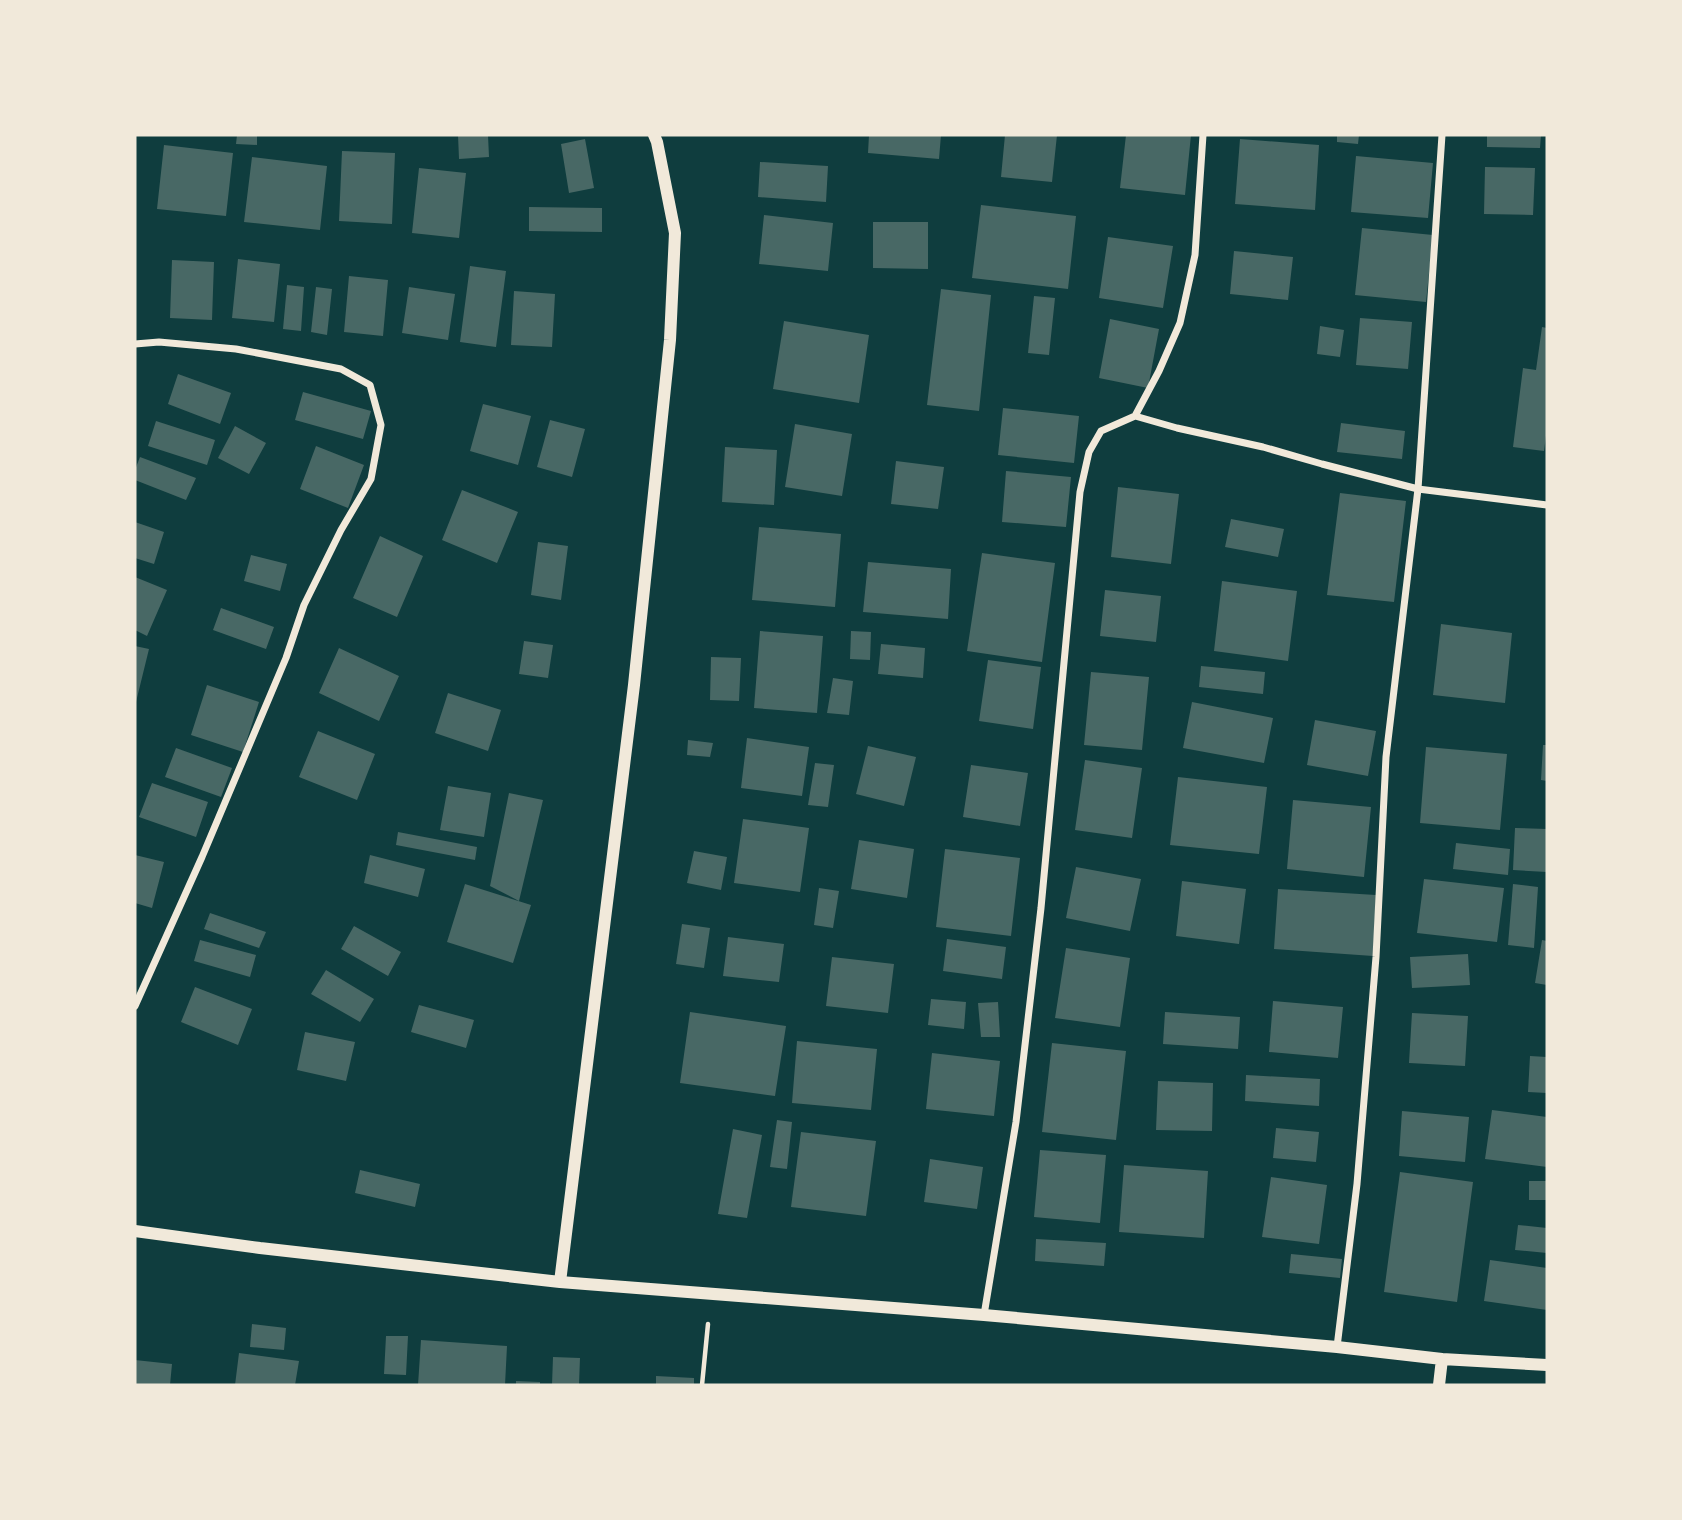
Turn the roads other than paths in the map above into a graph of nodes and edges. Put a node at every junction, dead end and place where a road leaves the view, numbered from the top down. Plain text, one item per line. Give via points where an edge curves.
1 (654, 135) edge
2 (1203, 135) edge
3 (1442, 135) edge
4 (135, 344) edge
5 (1135, 416) junction
6 (1418, 489) junction
7 (1547, 505) edge
8 (135, 1006) edge
9 (135, 1231) edge
10 (561, 1282) junction
11 (984, 1315) junction
12 (1337, 1347) junction
13 (1442, 1359) junction
14 (1547, 1364) edge
15 (1439, 1385) edge

1 - 10 street via 675,233 670,340 634,685
2 - 5 street via 1195,255 1180,323
3 - 6 street
4 - 8 street via 236,349 341,369 370,385 380,425 371,479 304,605 286,658
5 - 6 street
5 - 11 street via 1101,431 1089,452 1080,492 1041,908 1016,1122
6 - 7 street
6 - 12 street via 1386,757 1374,983
9 - 10 street
10 - 11 street
11 - 12 street
12 - 13 street
13 - 14 street
13 - 15 street

